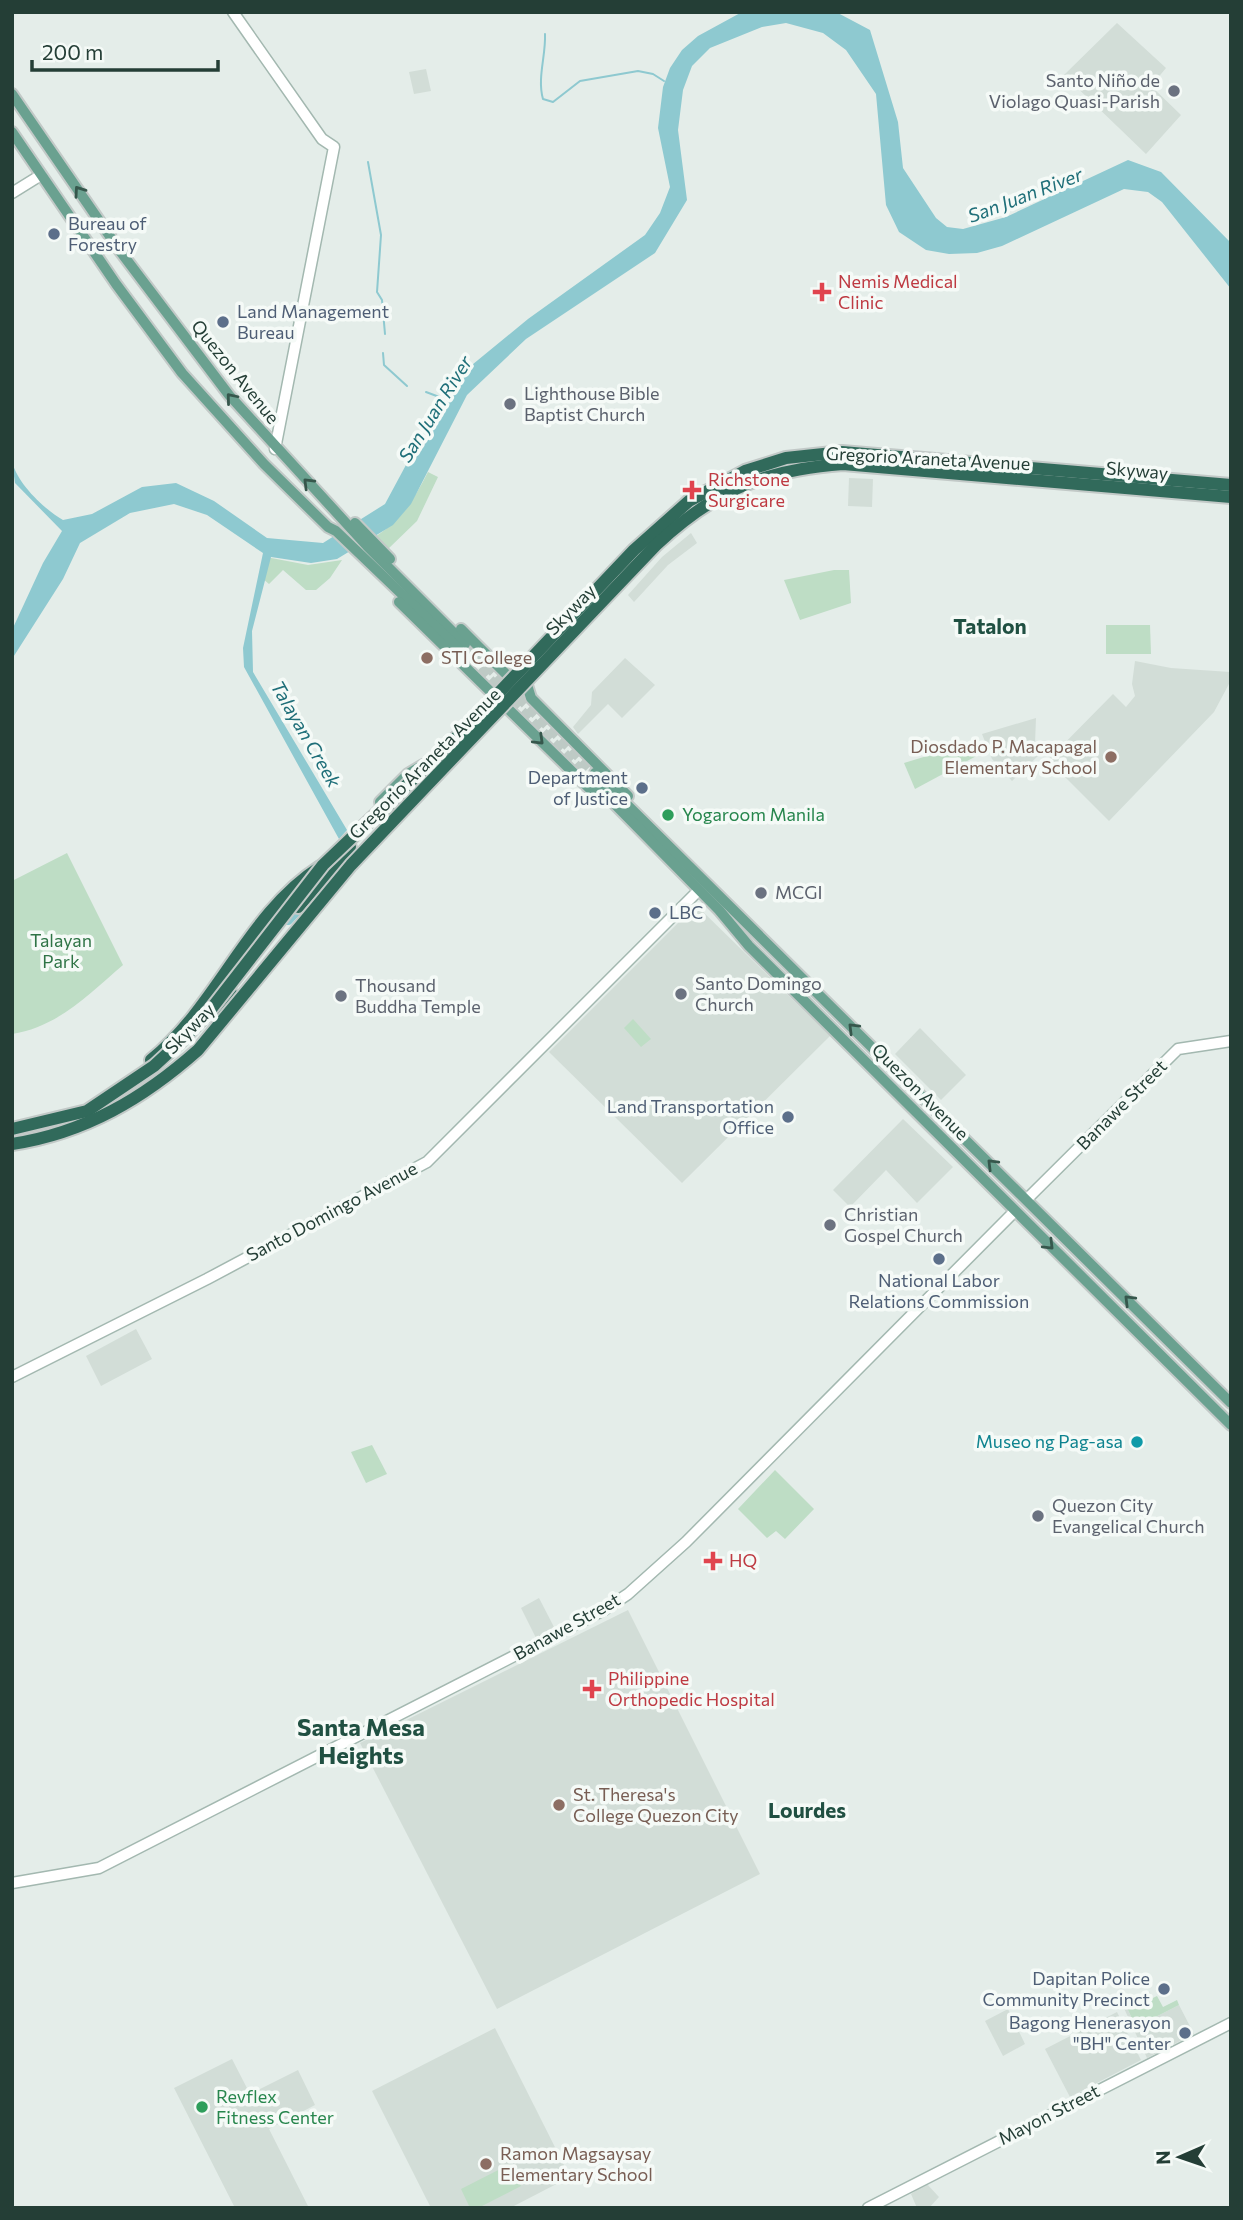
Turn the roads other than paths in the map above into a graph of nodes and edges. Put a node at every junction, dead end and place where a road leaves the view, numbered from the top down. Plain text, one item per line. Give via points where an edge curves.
1 (233, 12) edge
2 (12, 94) edge
3 (12, 132) edge
4 (39, 172) junction
5 (12, 186) edge
6 (12, 193) edge
7 (138, 275) junction
8 (142, 321) junction
9 (275, 449) junction
10 (1005, 480) junction
11 (1231, 483) edge
12 (1231, 498) edge
13 (363, 549) junction
14 (638, 555) junction
15 (598, 611) junction
16 (562, 621) junction
17 (462, 646) tunnel mouth
18 (509, 677) junction
19 (527, 685) junction
20 (492, 694) junction
21 (506, 707) junction
22 (433, 758) junction
23 (344, 849) junction
24 (323, 865) junction
25 (695, 894) junction
26 (758, 933) junction
27 (749, 946) junction
28 (1231, 1041) edge
29 (150, 1063) junction
30 (901, 1076) junction
31 (893, 1090) junction
32 (916, 1090) junction
33 (128, 1105) junction
34 (908, 1105) junction
35 (85, 1110) junction
36 (12, 1128) edge
37 (12, 1138) edge
38 (12, 1146) edge
39 (1027, 1199) junction
40 (1015, 1211) junction
41 (1155, 1325) junction
42 (1165, 1336) junction
43 (1141, 1338) junction
44 (1152, 1348) junction
45 (12, 1377) edge
46 (1231, 1403) edge
47 (1229, 1418) edge
48 (12, 1884) edge
49 (1231, 2022) edge
50 (868, 2208) edge

1 - 9 main road via 322,139 334,147
7 -> 2 main road, Quezon Avenue
3 - 4 main road
4 - 5 main road
4 - 6 main road
4 - 8 main road
7 - 8 main road via 158,310 153,323
9 -> 7 main road, Quezon Avenue
8 - 13 main road via 215,412 332,531
13 -> 9 main road, Quezon Avenue via 347,520
10 - 12 highway, bridge via 1044,489 1173,499
10 - 14 highway, bridge via 843,462 789,467 748,480 694,509
10 - 15 main road, Gregorio Araneta Avenue via 843,467 790,472 740,490 709,510 659,550
11 - 14 highway, bridge via 1174,471 1047,461 979,465 842,454 787,460 745,473 691,503
11 - 16 main road, Gregorio Araneta Avenue via 842,449 785,455 730,474 687,499 643,535
11 - 24 highway, Skyway, bridge via 842,452 786,458 745,471 689,501 667,519 456,739
12 - 38 highway, Skyway, bridge via 843,464 789,469 721,496 656,545 351,865 198,1049 173,1072 107,1115
13 - 17 main road
13 - 18 main road
13 - 20 main road
14 - 15 highway
14 - 16 highway via 575,615
15 - 19 main road, Gregorio Araneta Avenue
16 - 18 main road, Gregorio Araneta Avenue
18 - 20 main road, Gregorio Araneta Avenue
18 - 21 main road
19 - 21 main road, Gregorio Araneta Avenue
19 - 26 main road via 531,698 733,902
20 - 21 main road
20 - 22 main road, Gregorio Araneta Avenue
21 -> 25 main road
21 - 33 main road, Gregorio Araneta Avenue via 331,884 205,1041
22 - 23 main road, Gregorio Araneta Avenue, bridge
22 - 23 highway via 421,780
23 - 29 highway, bridge via 215,1014 181,1048
23 - 35 main road, Gregorio Araneta Avenue via 282,916 175,1054 126,1090
24 - 29 highway, Skyway, bridge via 208,1013
24 - 29 highway, bridge via 285,893 178,1037
25 - 27 main road
25 - 45 main road, Santo Domingo Avenue via 427,1162
26 - 27 main road, Quezon Avenue via 592,776
30 -> 26 main road, Quezon Avenue
27 - 31 main road, Quezon Avenue
28 - 39 main road, Banawe Street via 1178,1049
29 - 35 highway
29 - 36 highway, Skyway, bridge via 87,1111
30 - 31 main road via 903,1090
30 - 32 main road, Quezon Avenue
31 - 34 main road, Quezon Avenue
32 - 34 main road via 906,1095
39 -> 32 main road, Quezon Avenue
33 - 37 highway via 47,1132
33 - 38 main road, Gregorio Araneta Avenue via 74,1133
34 - 40 main road, Quezon Avenue
35 - 36 main road, Gregorio Araneta Avenue
41 -> 39 main road, Quezon Avenue
40 -> 43 main road, Quezon Avenue
40 - 48 main road, Banawe Street via 686,1542 628,1594 99,1868
41 - 42 main road, Quezon Avenue
41 - 43 main road via 1154,1335
42 - 44 main road via 1156,1338
42 - 46 main road, Quezon Avenue
43 - 44 main road, Quezon Avenue
44 - 47 main road, Quezon Avenue
49 - 50 main road, Mayon Street

